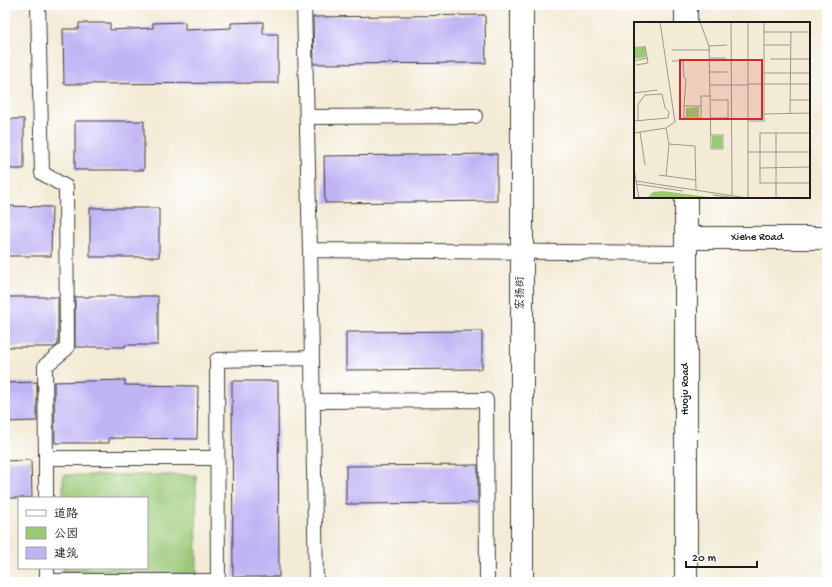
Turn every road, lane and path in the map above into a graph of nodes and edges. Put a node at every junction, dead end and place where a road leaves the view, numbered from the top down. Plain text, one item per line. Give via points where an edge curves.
1 (38, 5) edge
2 (304, 5) edge
3 (522, 5) edge
4 (686, 5) edge
5 (686, 22) edge
6 (475, 116) dead end
7 (306, 117) junction
8 (686, 198) edge
9 (827, 238) edge
10 (686, 245) junction
11 (310, 250) junction
12 (521, 252) junction
13 (312, 358) junction
14 (313, 401) junction
15 (46, 458) junction
16 (217, 458) junction
17 (46, 497) edge
18 (47, 569) edge
19 (316, 582) edge
20 (486, 582) edge
21 (522, 582) edge
22 (686, 582) edge

1 - 15 lane via 42,173 66,187 67,348 45,366
2 - 7 lane
3 - 12 street, 宏扬街
4 - 5 street
6 - 7 lane
7 - 11 lane
8 - 10 street, Huoju Road
9 - 10 street, Xiehe Road
10 - 12 lane
10 - 22 street, Huoju Road
11 - 12 lane
11 - 13 lane
12 - 21 street, 宏扬街
13 - 14 lane
13 - 16 lane via 217,360
14 - 19 lane
14 - 20 lane via 486,400
15 - 16 lane
15 - 17 lane
16 - 18 lane via 218,581 47,581

